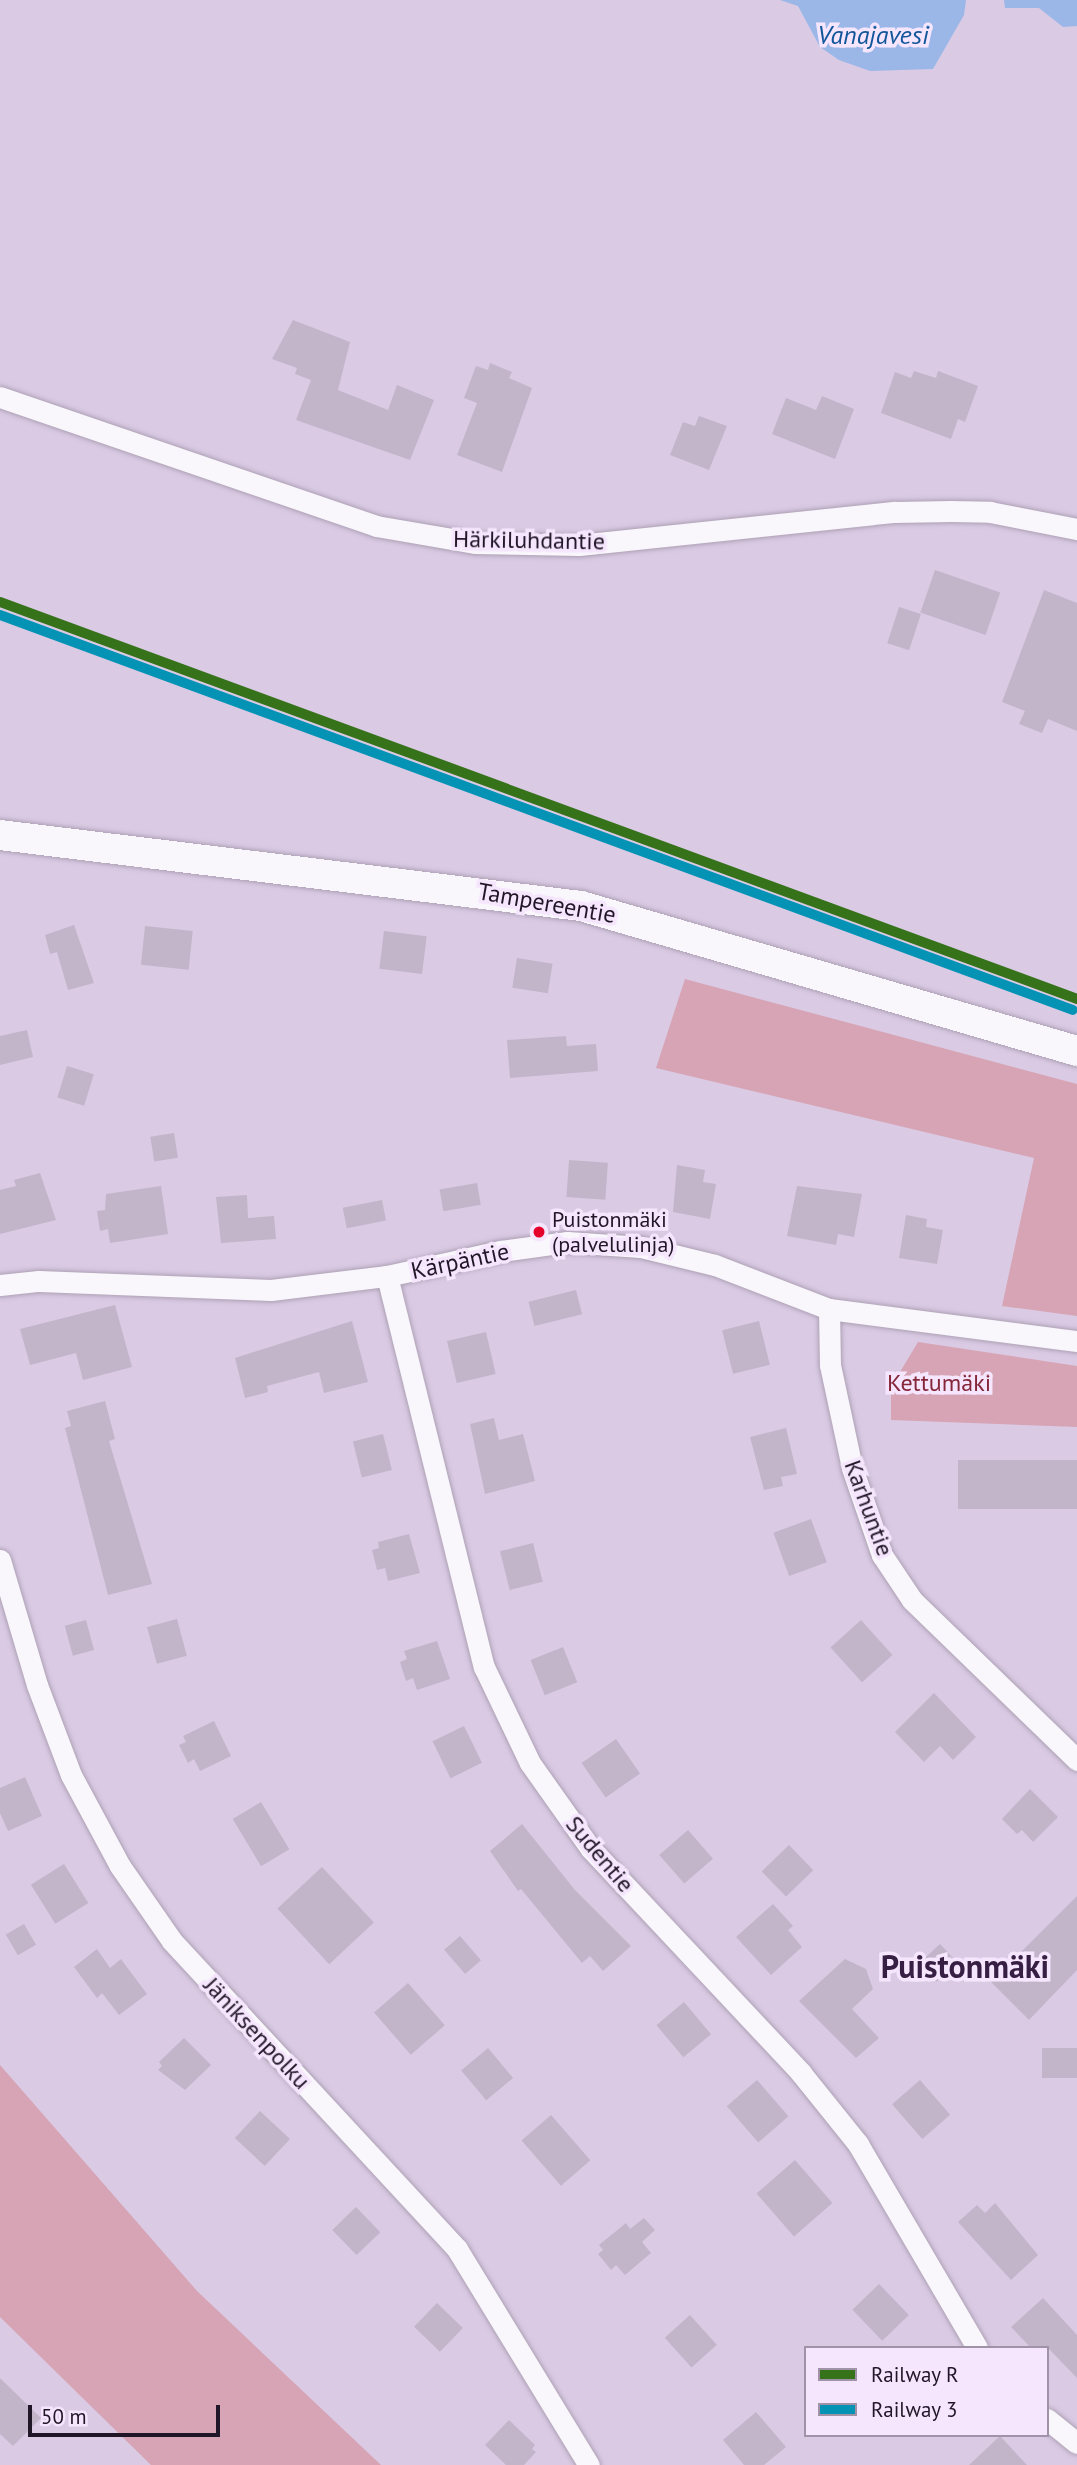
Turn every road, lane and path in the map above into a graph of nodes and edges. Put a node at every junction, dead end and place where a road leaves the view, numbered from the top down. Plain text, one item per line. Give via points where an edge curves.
1 (0, 397) edge
2 (1077, 529) edge
3 (0, 835) edge
4 (1077, 1051) edge
5 (387, 1276) junction
6 (0, 1285) edge
7 (829, 1309) junction
8 (1077, 1341) edge
9 (0, 1560) edge
10 (1077, 1760) edge
11 (976, 2346) edge
12 (1049, 2420) edge
13 (1077, 2443) edge
14 (589, 2465) edge

1 - 2 street, Härkiluhdantie via 376,526 475,542 579,545 951,510 990,512
3 - 4 main road, Tampereentie via 581,906
5 - 6 street, Kärpäntie via 271,1290 39,1281
5 - 7 street, Kärpäntie via 567,1242 640,1247 715,1265
5 - 11 street, Sudentie via 484,1667 530,1763 591,1849 801,2073 858,2144
7 - 8 street, Kärpäntie
7 - 10 street, Karhuntie via 830,1365 849,1455 882,1555 912,1600
9 - 14 street, Jäniksenpolku via 37,1685 71,1775 120,1867 172,1941 457,2249
12 - 13 street

